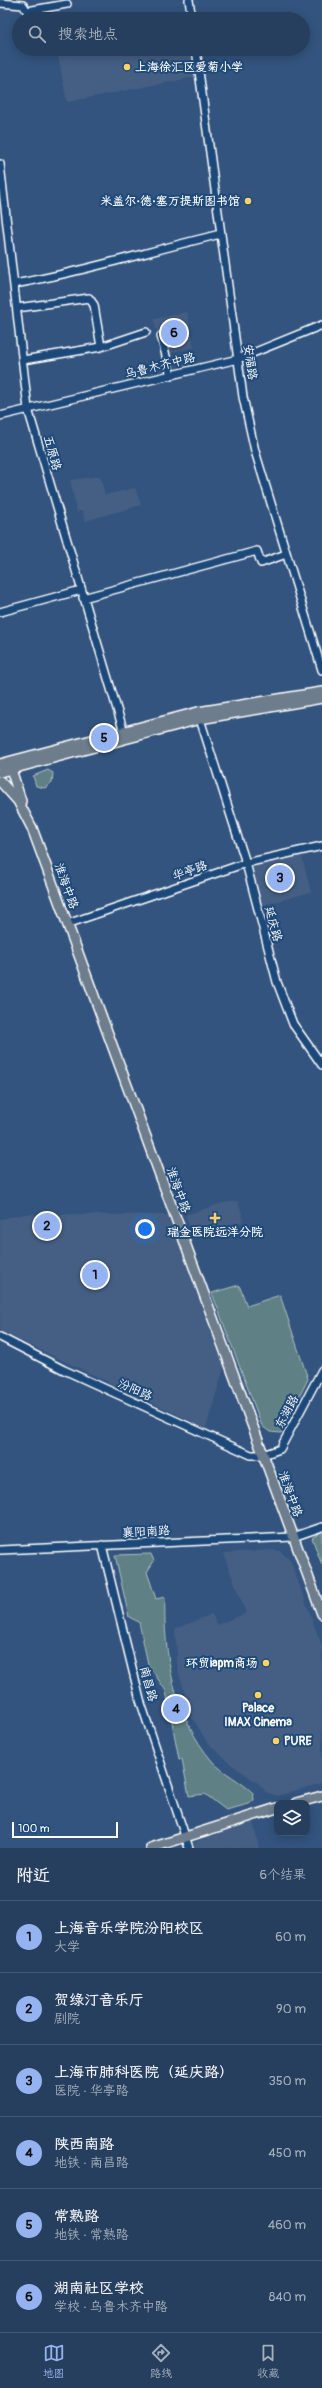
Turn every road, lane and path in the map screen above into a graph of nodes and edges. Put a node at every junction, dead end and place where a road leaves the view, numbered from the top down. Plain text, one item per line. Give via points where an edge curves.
1 (189, 0) edge
2 (0, 3) edge
3 (67, 4) dead end
4 (191, 12) edge
5 (197, 56) edge
6 (0, 164) edge
7 (2, 191) edge
8 (221, 234) junction
9 (14, 284) junction
10 (16, 308) junction
11 (322, 325) edge
12 (146, 332) dead end
13 (161, 336) dead end
14 (101, 347) junction
15 (238, 359) junction
16 (23, 360) junction
17 (171, 376) junction
18 (28, 409) junction
19 (0, 416) edge
20 (286, 554) junction
21 (81, 590) junction
22 (83, 598) junction
23 (0, 612) edge
24 (322, 670) edge
25 (322, 692) edge
26 (322, 698) edge
27 (199, 715) junction
28 (124, 735) junction
29 (0, 764) edge
30 (11, 769) junction
31 (0, 772) edge
32 (0, 781) edge
33 (24, 814) junction
34 (322, 846) edge
35 (246, 864) junction
36 (67, 924) junction
37 (322, 1065) edge
38 (0, 1337) edge
39 (322, 1370) edge
40 (263, 1455) junction
41 (322, 1527) edge
42 (293, 1537) junction
43 (102, 1545) junction
44 (0, 1550) edge
45 (322, 1614) edge
46 (322, 1796) edge
47 (307, 1800) edge
48 (274, 1809) edge
49 (186, 1836) junction
50 (151, 1848) edge
51 (189, 1848) edge

1 - 4 street
2 - 3 street via 22,5 27,11
5 - 8 street, 安福路
6 - 7 street, 五原路
7 - 9 street, 五原路
8 - 9 street via 173,244 67,275
8 - 15 street, 安福路
9 - 10 street, 五原路
10 - 14 street via 89,298 94,305
10 - 16 street, 五原路
11 - 15 street, 乌鲁木齐中路
12 - 14 street
13 - 17 street
14 - 16 street
15 - 17 street, 乌鲁木齐中路
15 - 20 street, 安福路 via 255,451
16 - 18 street, 五原路
17 - 18 street, 乌鲁木齐中路
18 - 19 street, 乌鲁木齐中路
18 - 21 street, 五原路
20 - 22 street via 261,563 257,551
20 - 24 street, 安福路
21 - 22 street, 五原路
21 - 23 street
22 - 28 street, 五原路
25 - 27 main road
26 - 27 main road
27 - 28 main road
27 - 35 street, 延庆路
28 - 29 main road
28 - 30 main road
30 - 31 main road
30 - 33 main road
32 - 33 main road, 淮海中路 via 18,801
33 - 36 main road, 淮海中路 via 32,828
34 - 35 street, 华亭路
35 - 36 street, 华亭路
35 - 37 street, 延庆路 via 278,982 293,1024
36 - 40 main road, 淮海中路
38 - 40 street, 汾阳路 via 64,1370 251,1455
39 - 40 street, 东湖路 via 280,1448
40 - 42 main road, 淮海中路
41 - 42 street, 襄阳南路
42 - 43 street, 襄阳南路
42 - 45 main road, 淮海中路
43 - 44 street, 襄阳南路
43 - 49 street, 南昌路 via 140,1700
46 - 47 main road
48 - 49 main road
49 - 50 main road
49 - 51 street, 南昌路

